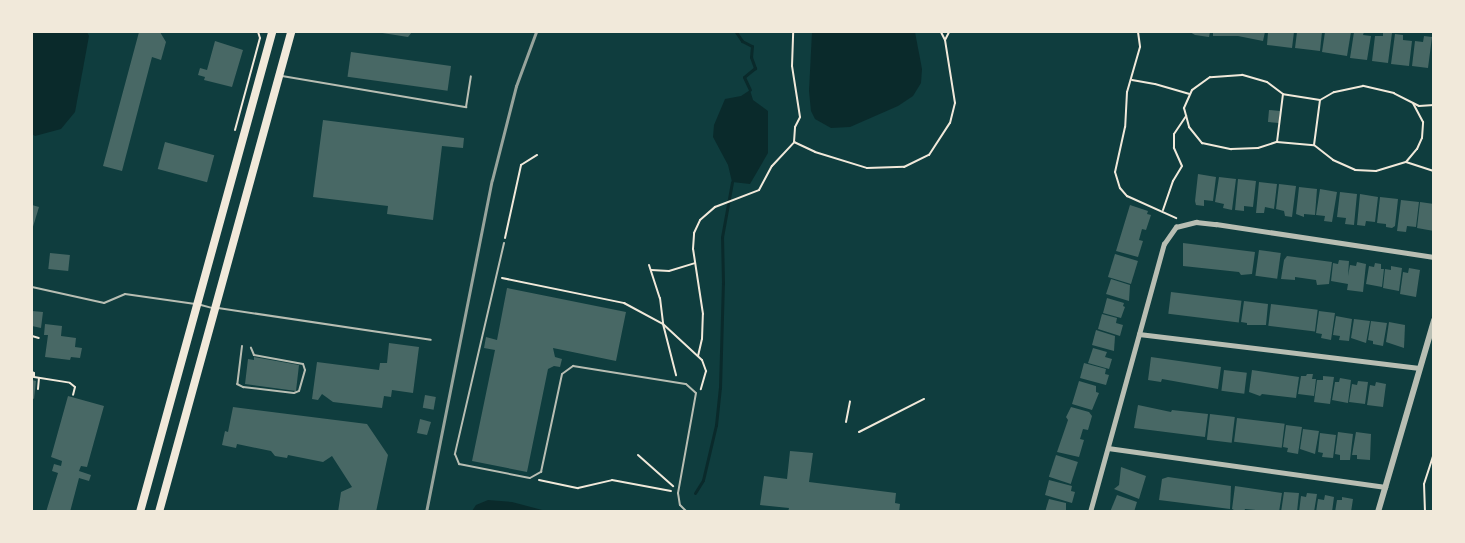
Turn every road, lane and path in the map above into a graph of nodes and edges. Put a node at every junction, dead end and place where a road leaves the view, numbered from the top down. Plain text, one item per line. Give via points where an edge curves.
1 (272, 32) edge
2 (291, 32) edge
3 (793, 32) edge
4 (941, 32) edge
5 (949, 32) edge
6 (1138, 32) edge
7 (945, 40) junction
8 (279, 76) junction
9 (471, 76) dead end
10 (1130, 80) junction
11 (1190, 94) junction
12 (1283, 94) junction
13 (1320, 100) junction
14 (1413, 104) junction
15 (1434, 105) edge
16 (1186, 116) junction
17 (1277, 141) junction
18 (794, 142) junction
19 (1314, 145) junction
20 (537, 155) dead end
21 (1406, 162) junction
22 (1434, 171) edge
23 (1163, 210) junction
24 (1185, 224) junction
25 (504, 243) joint
26 (1434, 257) edge
27 (695, 263) junction
28 (650, 265) dead end
29 (651, 270) junction
30 (496, 276) junction
31 (32, 287) edge
32 (199, 304) junction
33 (214, 308) junction
34 (1434, 320) edge
35 (663, 324) junction
36 (1139, 334) junction
37 (32, 336) edge
38 (39, 338) dead end
39 (431, 340) dead end
40 (242, 346) dead end
41 (251, 348) dead end
42 (698, 356) junction
43 (1419, 368) junction
44 (32, 372) edge
45 (39, 378) junction
46 (678, 383) junction
47 (38, 389) dead end
48 (696, 393) junction
49 (73, 395) dead end
50 (924, 399) dead end
51 (850, 400) dead end
52 (846, 422) dead end
53 (859, 432) dead end
54 (1108, 448) junction
55 (1434, 454) edge
56 (638, 455) dead end
57 (530, 478) junction
58 (1385, 487) junction
59 (678, 493) junction
60 (140, 512) edge
61 (159, 512) edge
62 (687, 512) edge
63 (1090, 512) edge
64 (1378, 512) edge
65 (1425, 512) edge

1 - 32 main road
2 - 8 main road
3 - 18 path via 792,66 800,117
4 - 7 path
5 - 7 path
6 - 10 path via 1140,47
7 - 18 path via 955,102 950,123 929,155 904,167 867,168
8 - 9 lane via 466,107
8 - 33 main road
10 - 11 path
10 - 23 path via 1115,172 1127,196
11 - 12 path via 1210,77 1242,75 1267,82
11 - 16 path via 1184,108
12 - 13 path
12 - 17 path
13 - 14 path via 1334,92 1363,86 1394,93
13 - 19 path
14 - 15 path
14 - 21 path via 1423,123 1422,138
16 - 17 path via 1189,127 1202,143 1231,149 1258,148
16 - 23 path via 1174,134 1174,148 1182,166
17 - 19 path
18 - 27 path via 772,166 759,190 715,207 700,220 694,233
19 - 21 path via 1355,170 1376,171
20 - 25 path via 521,165
21 - 22 path
23 - 24 path
24 - 26 street via 1216,224
24 - 36 street via 1176,227 1164,244
25 - 30 lane
27 - 29 path via 669,271
27 - 42 path via 703,314
28 - 29 path
29 - 35 path
30 - 35 path via 624,303
30 - 57 lane via 455,454 459,464
31 - 32 lane via 104,303 124,294
32 - 33 lane
32 - 60 main road
33 - 39 lane
33 - 61 main road
34 - 43 street
35 - 42 path
35 - 46 path
36 - 43 street
36 - 54 street
37 - 38 path
40 - 41 lane via 237,384 300,391 306,370 303,364 254,355
42 - 48 path via 706,371
43 - 58 street
44 - 45 path
45 - 47 path
45 - 49 path via 70,383 75,387
46 - 48 lane via 686,384
46 - 57 lane via 573,366 562,375 541,472
48 - 59 lane
50 - 53 path
51 - 52 path
54 - 58 street
54 - 63 street
55 - 65 path via 1425,478
56 - 59 path
57 - 59 path via 578,488 612,480
58 - 64 street
59 - 62 lane via 680,505

